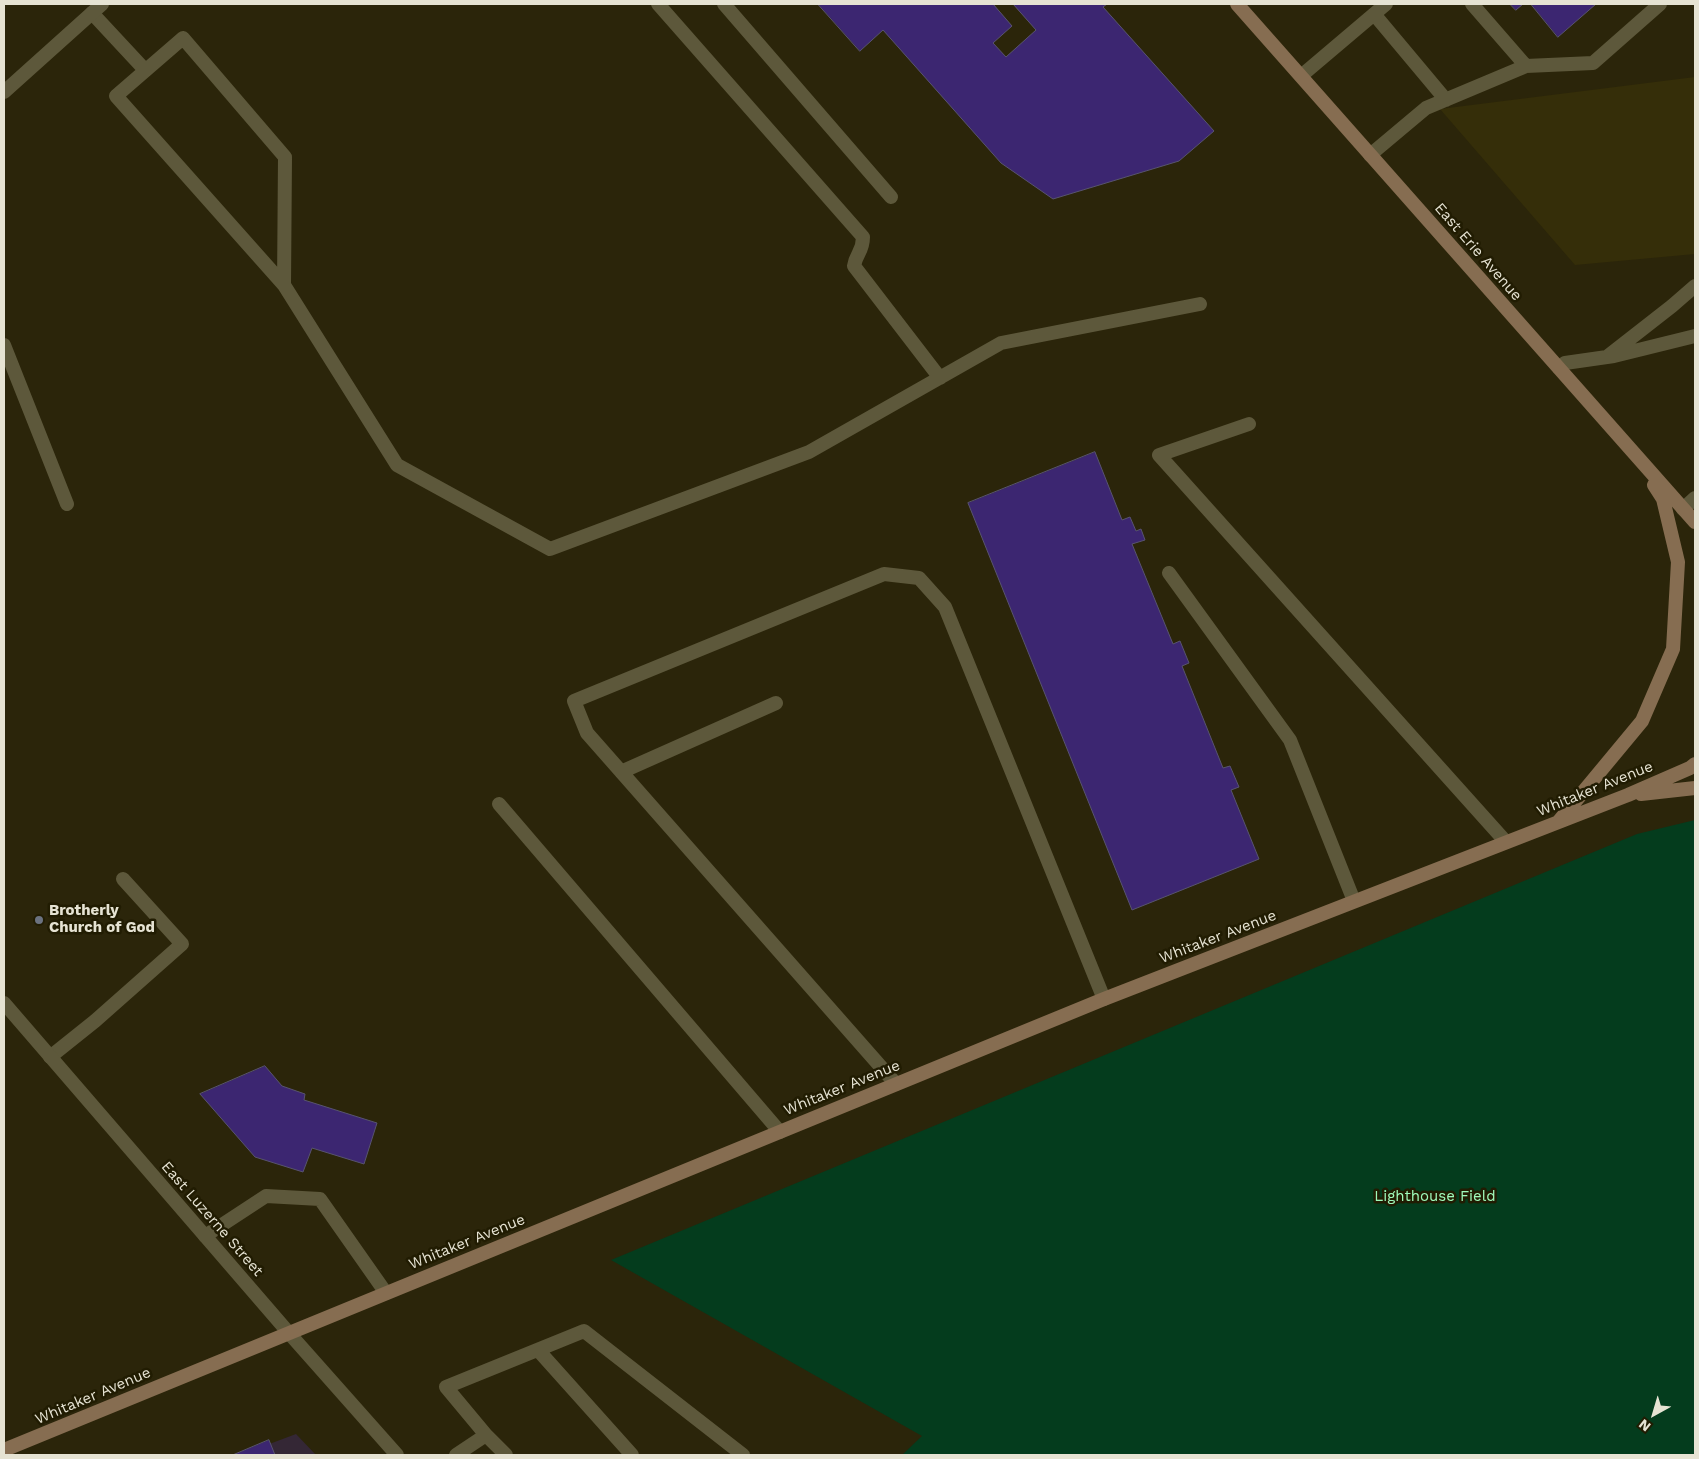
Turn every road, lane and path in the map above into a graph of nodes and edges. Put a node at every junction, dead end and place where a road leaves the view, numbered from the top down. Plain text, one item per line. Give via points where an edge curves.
1 (658, 4) edge
2 (724, 4) edge
3 (1237, 4) edge
4 (1386, 4) edge
5 (1472, 4) edge
6 (1660, 4) edge
7 (97, 8) edge
8 (1374, 14) junction
9 (1526, 66) junction
10 (145, 70) junction
11 (1301, 76) junction
12 (4, 92) edge
13 (1446, 100) junction
14 (1370, 155) junction
15 (891, 197) dead end
16 (284, 285) junction
17 (1695, 286) edge
18 (1200, 304) dead end
19 (1695, 336) edge
20 (4, 345) edge
21 (1608, 356) junction
22 (1559, 368) junction
23 (940, 378) junction
24 (1250, 424) dead end
25 (1631, 449) junction
26 (1695, 498) edge
27 (67, 504) dead end
28 (1683, 509) junction
29 (1695, 522) edge
30 (1169, 572) dead end
31 (776, 703) dead end
32 (1695, 764) edge
33 (621, 772) junction
34 (1695, 788) edge
35 (1628, 795) junction
36 (499, 804) dead end
37 (1558, 823) junction
38 (1506, 842) junction
39 (123, 879) dead end
40 (1354, 901) junction
41 (1104, 999) junction
42 (4, 1003) edge
43 (50, 1057) junction
44 (896, 1084) junction
45 (780, 1132) junction
46 (205, 1236) junction
47 (386, 1292) junction
48 (288, 1332) junction
49 (538, 1350) junction
50 (486, 1434) junction
51 (4, 1450) edge
52 (397, 1455) edge
53 (456, 1455) edge
54 (506, 1455) edge
55 (632, 1455) edge
56 (743, 1455) edge

1 - 23 street via 863,238 863,247 855,258 854,266
2 - 15 street
3 - 11 main road, East Erie Avenue
4 - 8 street
5 - 9 street
6 - 9 street via 1593,63
7 - 10 street
7 - 12 street
8 - 11 street
8 - 13 street
9 - 13 street
10 - 16 street via 116,96
10 - 16 street via 183,38 285,157
11 - 14 main road, East Erie Avenue
13 - 14 street via 1426,108
14 - 22 main road, East Erie Avenue
16 - 23 street via 397,465 550,549 809,452
17 - 21 street
18 - 23 street via 1001,343
19 - 21 street
20 - 27 street
21 - 22 street via 1565,363
22 - 25 main road, East Erie Avenue
24 - 38 street via 1159,455
25 - 28 main road, East Erie Avenue
25 - 37 main road via 1663,499 1678,562 1673,649 1642,720
26 - 28 street
28 - 29 main road, East Erie Avenue
30 - 40 street via 1290,740
31 - 33 street
32 - 35 main road, Whitaker Avenue
33 - 41 street via 587,734 574,701 884,574 918,578 945,608
33 - 44 street
34 - 35 main road
35 - 37 main road, Whitaker Avenue
36 - 45 street
37 - 38 main road, Whitaker Avenue
38 - 40 main road, Whitaker Avenue
39 - 43 street via 182,944
40 - 41 main road, Whitaker Avenue
41 - 44 main road, Whitaker Avenue
42 - 43 street, East Luzerne Street
43 - 46 street, East Luzerne Street
44 - 45 main road, Whitaker Avenue
45 - 47 main road, Whitaker Avenue
46 - 47 street via 266,1196 320,1200
46 - 48 street, East Luzerne Street
47 - 48 main road, Whitaker Avenue
48 - 51 main road, Whitaker Avenue
48 - 52 street, East Luzerne Street
49 - 50 street via 446,1387
49 - 55 street
49 - 56 street via 584,1331
50 - 53 street
50 - 54 street

